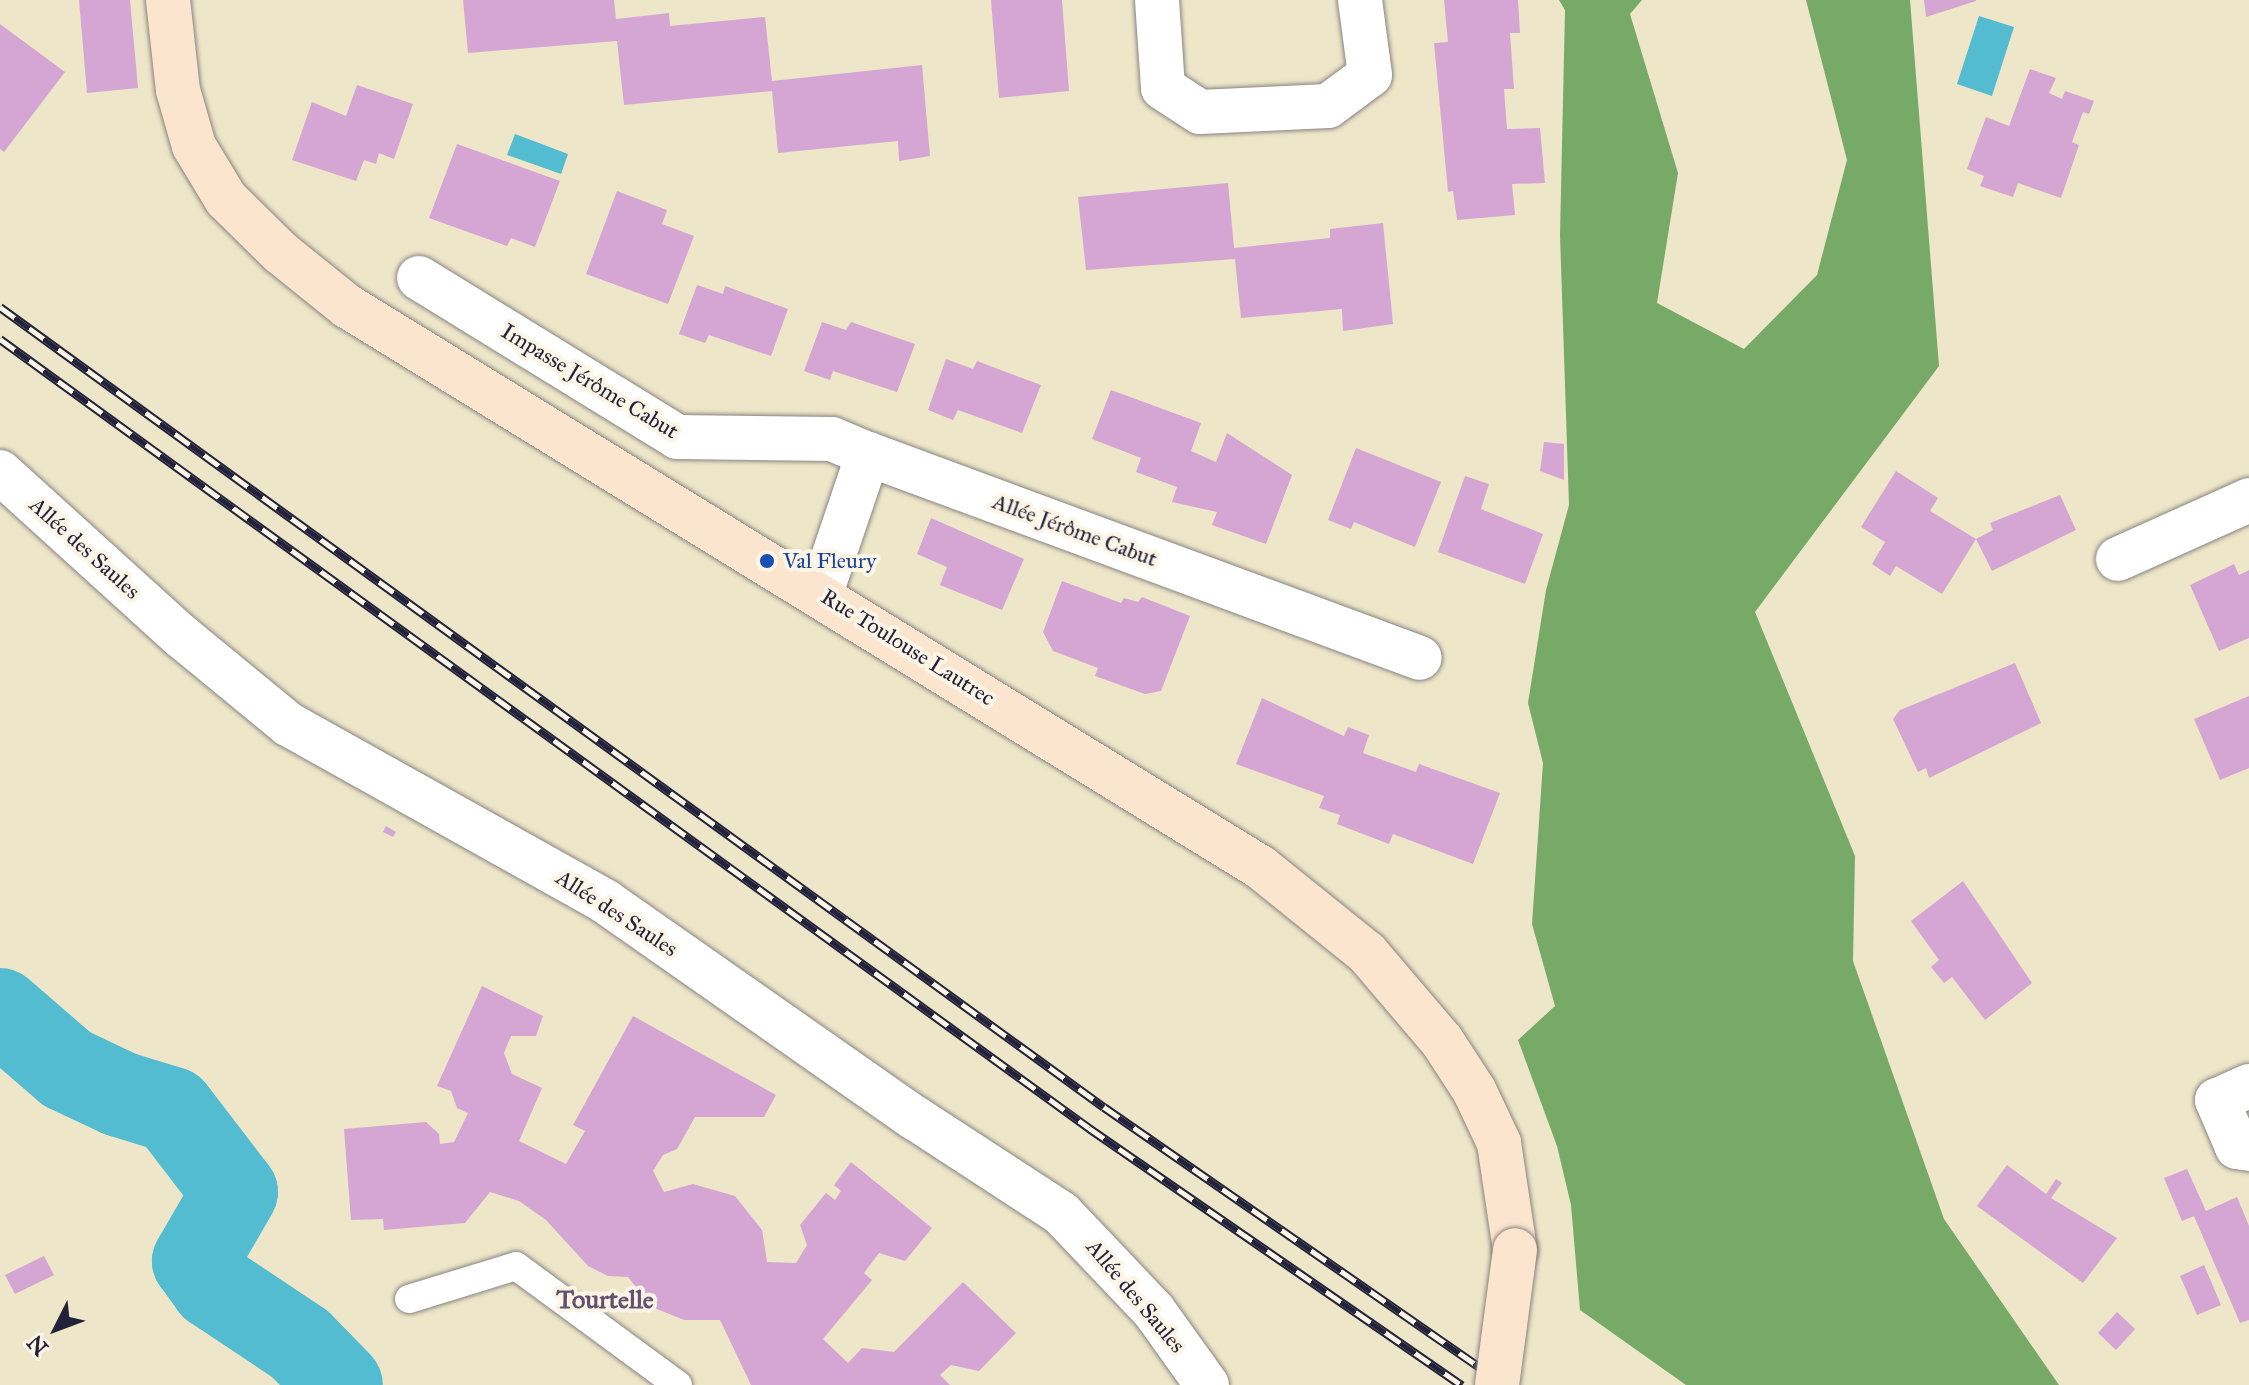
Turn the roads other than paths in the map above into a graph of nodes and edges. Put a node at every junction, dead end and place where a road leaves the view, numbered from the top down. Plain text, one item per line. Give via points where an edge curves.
1 (168, 0) edge
2 (1157, 0) edge
3 (1360, 0) edge
4 (419, 278) dead end
5 (868, 454) junction
6 (0, 472) edge
7 (2249, 500) edge
8 (2118, 559) dead end
9 (821, 593) junction
10 (1420, 658) dead end
11 (2249, 1086) edge
12 (2249, 1149) edge
13 (409, 1299) dead end
14 (1203, 1384) edge
15 (678, 1385) edge
16 (1497, 1385) edge

1 - 9 street, Rue Toulouse Lautrec via 178,90 194,146 226,199 281,253 347,306
2 - 3 street via 1163,88 1200,112 1328,106 1370,75
4 - 5 street, Impasse Jérôme Cabut via 677,437 832,439
5 - 9 street
5 - 10 street, Allée Jérôme Cabut
6 - 14 street, Allée des Saules via 181,636 288,724 606,902 1061,1213 1154,1311
7 - 8 street
9 - 16 street, Rue Toulouse Lautrec, bridge via 1260,867 1367,953 1442,1041 1474,1090 1499,1143 1515,1250
11 - 12 street via 2217,1100 2237,1147
13 - 15 lane via 516,1266

